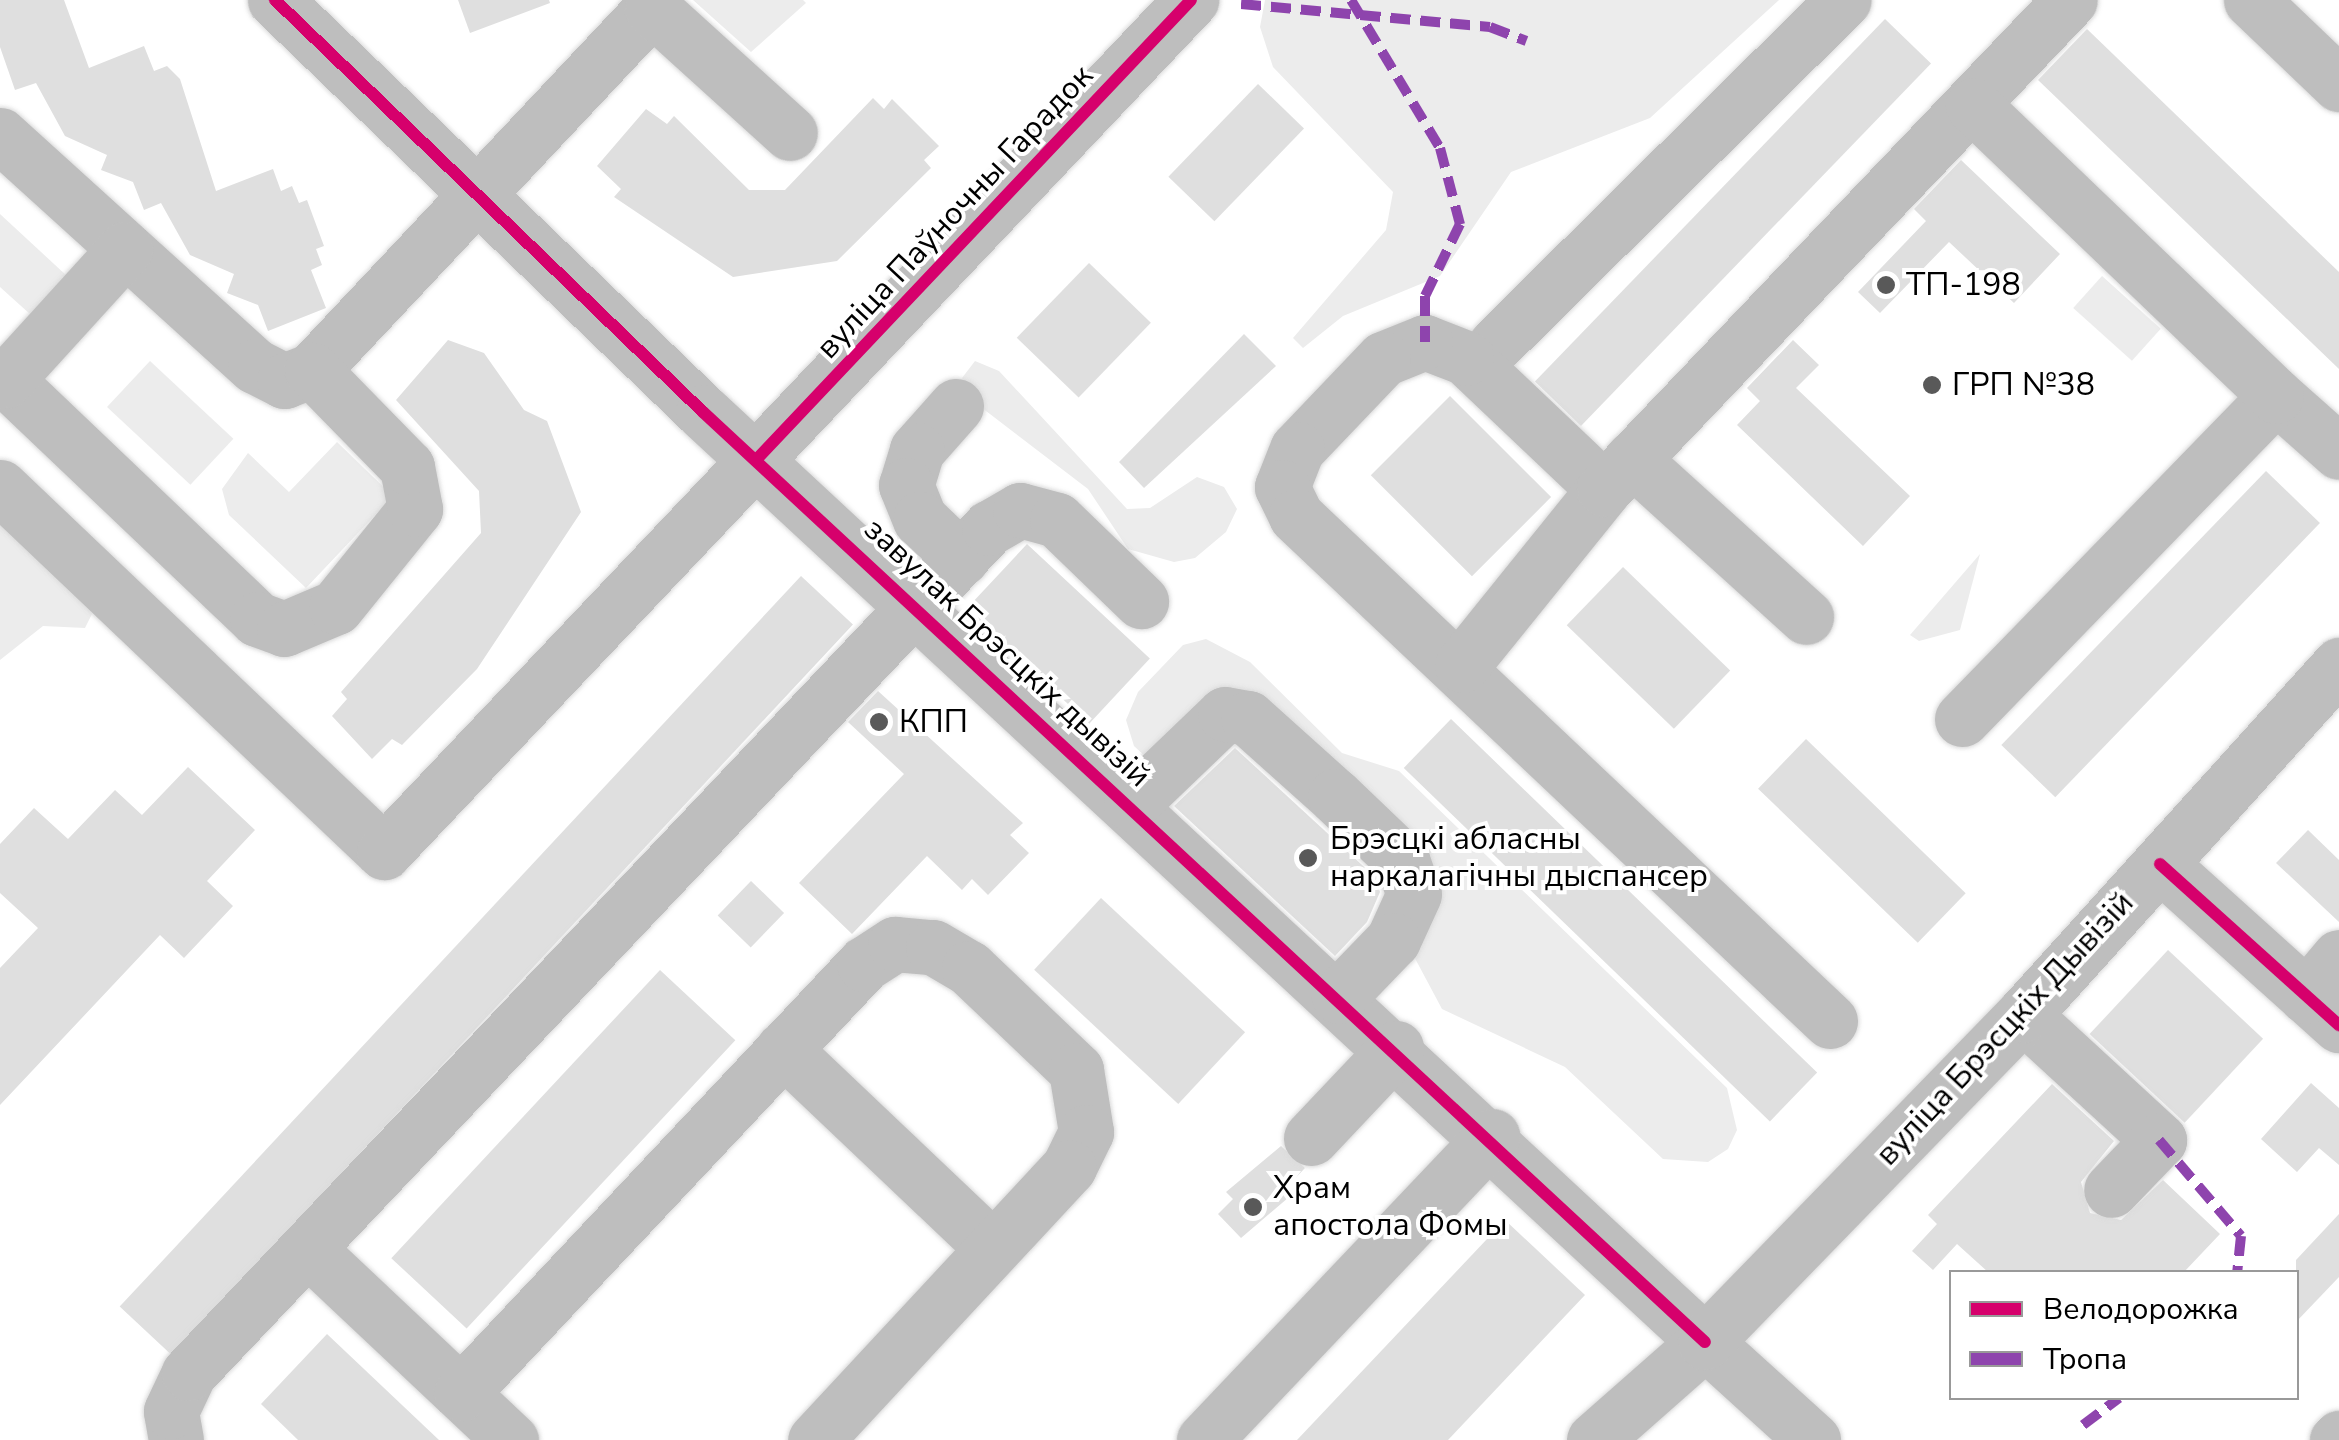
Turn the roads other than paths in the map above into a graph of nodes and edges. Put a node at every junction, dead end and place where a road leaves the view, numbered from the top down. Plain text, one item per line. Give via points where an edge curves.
1 (275, 0) edge
2 (1192, 0) edge
3 (1844, 0) edge
4 (2070, 0) edge
5 (2251, 0) edge
6 (655, 4) edge
7 (2339, 84) edge
8 (1973, 105) junction
9 (790, 133) dead end
10 (0, 135) edge
11 (475, 188) junction
12 (126, 249) junction
13 (1496, 344) dead end
14 (312, 370) junction
15 (3, 378) edge
16 (2276, 396) junction
17 (956, 406) dead end
18 (2339, 452) edge
19 (756, 460) junction
20 (1618, 474) junction
21 (0, 487) edge
22 (961, 558) junction
23 (1141, 601) dead end
24 (916, 606) junction
25 (1806, 618) dead end
26 (2339, 664) edge
27 (1462, 665) junction
28 (1962, 719) dead end
29 (1131, 804) junction
30 (2160, 864) junction
31 (2328, 993) edge
32 (1339, 996) junction
33 (2023, 1015) junction
34 (1830, 1021) dead end
35 (1396, 1048) junction
36 (782, 1049) junction
37 (1492, 1136) junction
38 (1311, 1138) dead end
39 (2111, 1190) dead end
40 (994, 1248) junction
41 (308, 1249) junction
42 (1705, 1342) junction
43 (462, 1393) junction
44 (176, 1440) edge
45 (511, 1440) edge
46 (816, 1440) edge
47 (1204, 1440) edge
48 (1594, 1440) edge
49 (1624, 1440) edge
50 (1813, 1440) edge

1 - 11 street, завулак Брэсцкіх дывізій
2 - 19 street, вуліца Паўночны Гарадок
3 - 13 street
4 - 8 street
5 - 7 street
6 - 9 street
6 - 11 street
8 - 16 street
8 - 20 street
10 - 12 street
11 - 14 street
11 - 19 street, завулак Брэсцкіх дывізій
12 - 14 street via 265,374 284,381
12 - 15 street
14 - 15 street via 407,467 415,509 336,607 284,629 257,619
16 - 18 street
16 - 28 street
17 - 22 street via 917,450 906,485 920,519
19 - 21 street, вуліца Паўночны Гарадок via 384,852
19 - 24 street, завулак Брэсцкіх дывізій
20 - 25 street
20 - 27 street
20 - 27 street via 1466,358 1426,342 1384,360 1298,449 1282,487 1288,508
22 - 23 street via 1003,516 1038,512
22 - 24 street
24 - 29 street, завулак Брэсцкіх дывізій
24 - 41 street
26 - 30 street, вуліца Брэсцкіх Дывізій
27 - 34 street
29 - 32 street, завулак Брэсцкіх дывізій
29 - 32 street via 1226,714 1248,718 1309,772 1414,881 1403,925
30 - 31 street
30 - 33 street, вуліца Брэсцкіх Дывізій
32 - 35 street, завулак Брэсцкіх дывізій
33 - 39 street via 2160,1140
33 - 42 street, вуліца Брэсцкіх Дывізій
35 - 37 street, завулак Брэсцкіх дывізій
35 - 38 street
36 - 40 street
36 - 40 street via 878,952 913,944 969,968 1062,1054 1085,1089 1080,1152
36 - 43 street
37 - 42 street, завулак Брэсцкіх дывізій
37 - 47 street
40 - 46 street
41 - 43 street
41 - 44 street via 179,1386
42 - 48 street, вуліца Брэсцкіх Дывізій
42 - 49 street, вуліца Брэсцкіх Дывізій
42 - 50 street, завулак Брэсцкіх дывізій
43 - 45 street

